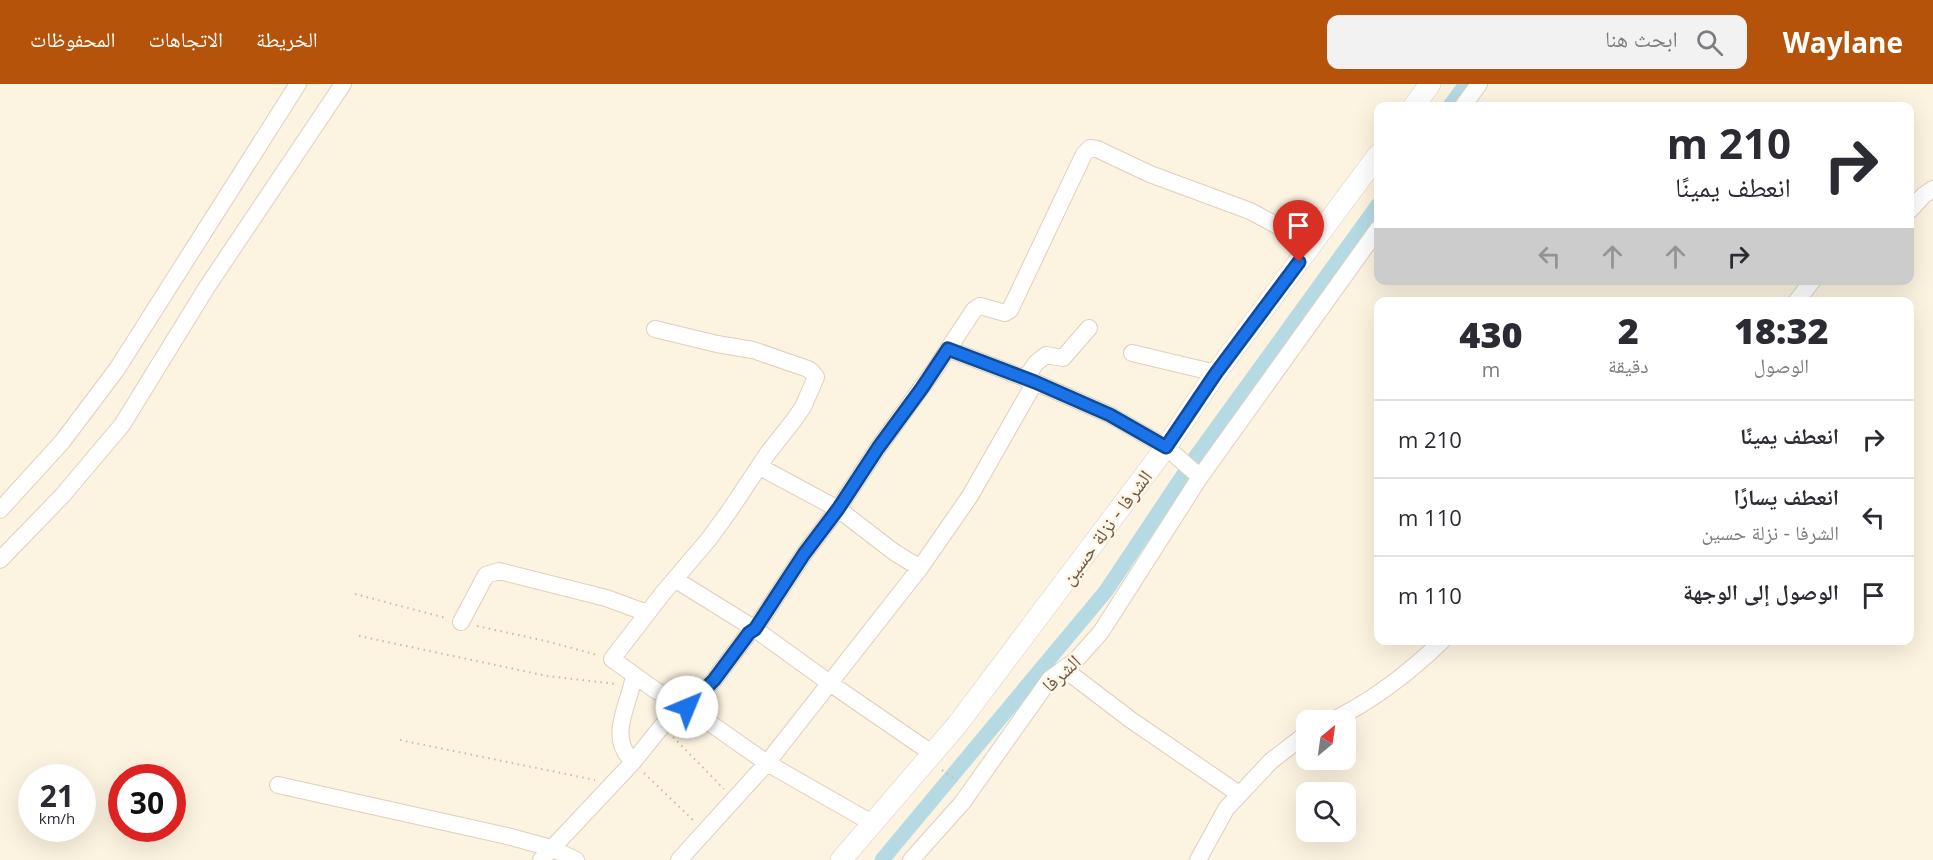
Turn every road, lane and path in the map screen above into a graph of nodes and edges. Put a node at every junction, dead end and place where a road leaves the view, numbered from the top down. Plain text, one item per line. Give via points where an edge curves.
1 (298, 84) edge
2 (343, 84) edge
3 (1430, 84) edge
4 (1479, 84) edge
5 (1417, 102) edge
6 (1466, 102) edge
7 (1374, 160) edge
8 (1933, 189) edge
9 (1914, 206) edge
10 (1374, 234) edge
11 (1312, 244) junction
12 (1809, 285) edge
13 (1800, 297) edge
14 (1089, 328) dead end
15 (655, 329) dead end
16 (948, 349) junction
17 (1132, 353) dead end
18 (1216, 373) junction
19 (1030, 381) junction
20 (1172, 453) junction
21 (760, 466) junction
22 (1198, 475) junction
23 (838, 509) junction
24 (0, 510) edge
25 (0, 560) edge
26 (920, 568) junction
27 (676, 580) junction
28 (356, 594) dead end
29 (648, 612) junction
30 (461, 622) junction
31 (755, 629) junction
32 (359, 636) dead end
33 (1438, 645) edge
34 (612, 659) junction
35 (1064, 669) junction
36 (634, 681) junction
37 (831, 684) junction
38 (687, 707) junction
39 (1351, 710) edge
40 (662, 726) junction
41 (400, 740) dead end
42 (1296, 742) edge
43 (933, 754) junction
44 (633, 762) junction
45 (767, 763) junction
46 (945, 772) dead end
47 (958, 782) dead end
48 (612, 783) junction
49 (278, 785) dead end
50 (1239, 794) junction
51 (734, 799) junction
52 (872, 823) junction
53 (705, 831) junction
54 (546, 854) edge
55 (576, 860) edge
56 (679, 860) edge
57 (841, 860) edge
58 (911, 860) edge
59 (1198, 860) edge

1 - 24 street via 117,369 62,442
2 - 25 street via 207,287 122,425 62,496
3 - 5 street
4 - 6 street
7 - 11 street, الشرفا - نزلة حسين
8 - 9 street
10 - 22 street, الشرفا
11 - 16 street via 1250,211 1090,148 1010,310 1005,313 976,307
11 - 18 street, الشرفا - نزلة حسين
12 - 13 street
14 - 19 street via 1063,358 1046,355 1036,363
15 - 21 street via 753,350 799,365 816,377 802,407
16 - 19 street
16 - 23 street
17 - 18 street
18 - 20 street, الشرفا - نزلة حسين
19 - 20 street via 1110,415
19 - 26 street via 970,496
20 - 22 street
20 - 43 street, الشرفا - نزلة حسين
21 - 23 street
21 - 27 street
22 - 35 street, الشرفا via 1107,623
23 - 26 street
23 - 31 street
26 - 37 street
27 - 29 street
27 - 31 street
28 - 30 path
29 - 30 street via 499,570 486,575
29 - 34 street
30 - 34 path
31 - 37 street
31 - 38 street
32 - 36 path via 547,676
33 - 39 street via 1379,694
34 - 36 street
35 - 50 street
35 - 58 street, الشرفا via 1044,686 962,803
36 - 38 street
36 - 44 street via 620,727 624,750
37 - 43 street
37 - 45 street
38 - 40 street
38 - 45 street
40 - 44 street
40 - 51 path
41 - 48 path
42 - 50 street
43 - 52 street, الشرفا - نزلة حسين
44 - 48 street
44 - 53 path
45 - 51 street
45 - 52 street
46 - 47 path
48 - 54 street
49 - 54 street via 507,836
50 - 59 street via 1226,809
51 - 53 street
52 - 57 street, الشرفا - نزلة حسين
53 - 56 street
54 - 55 street

